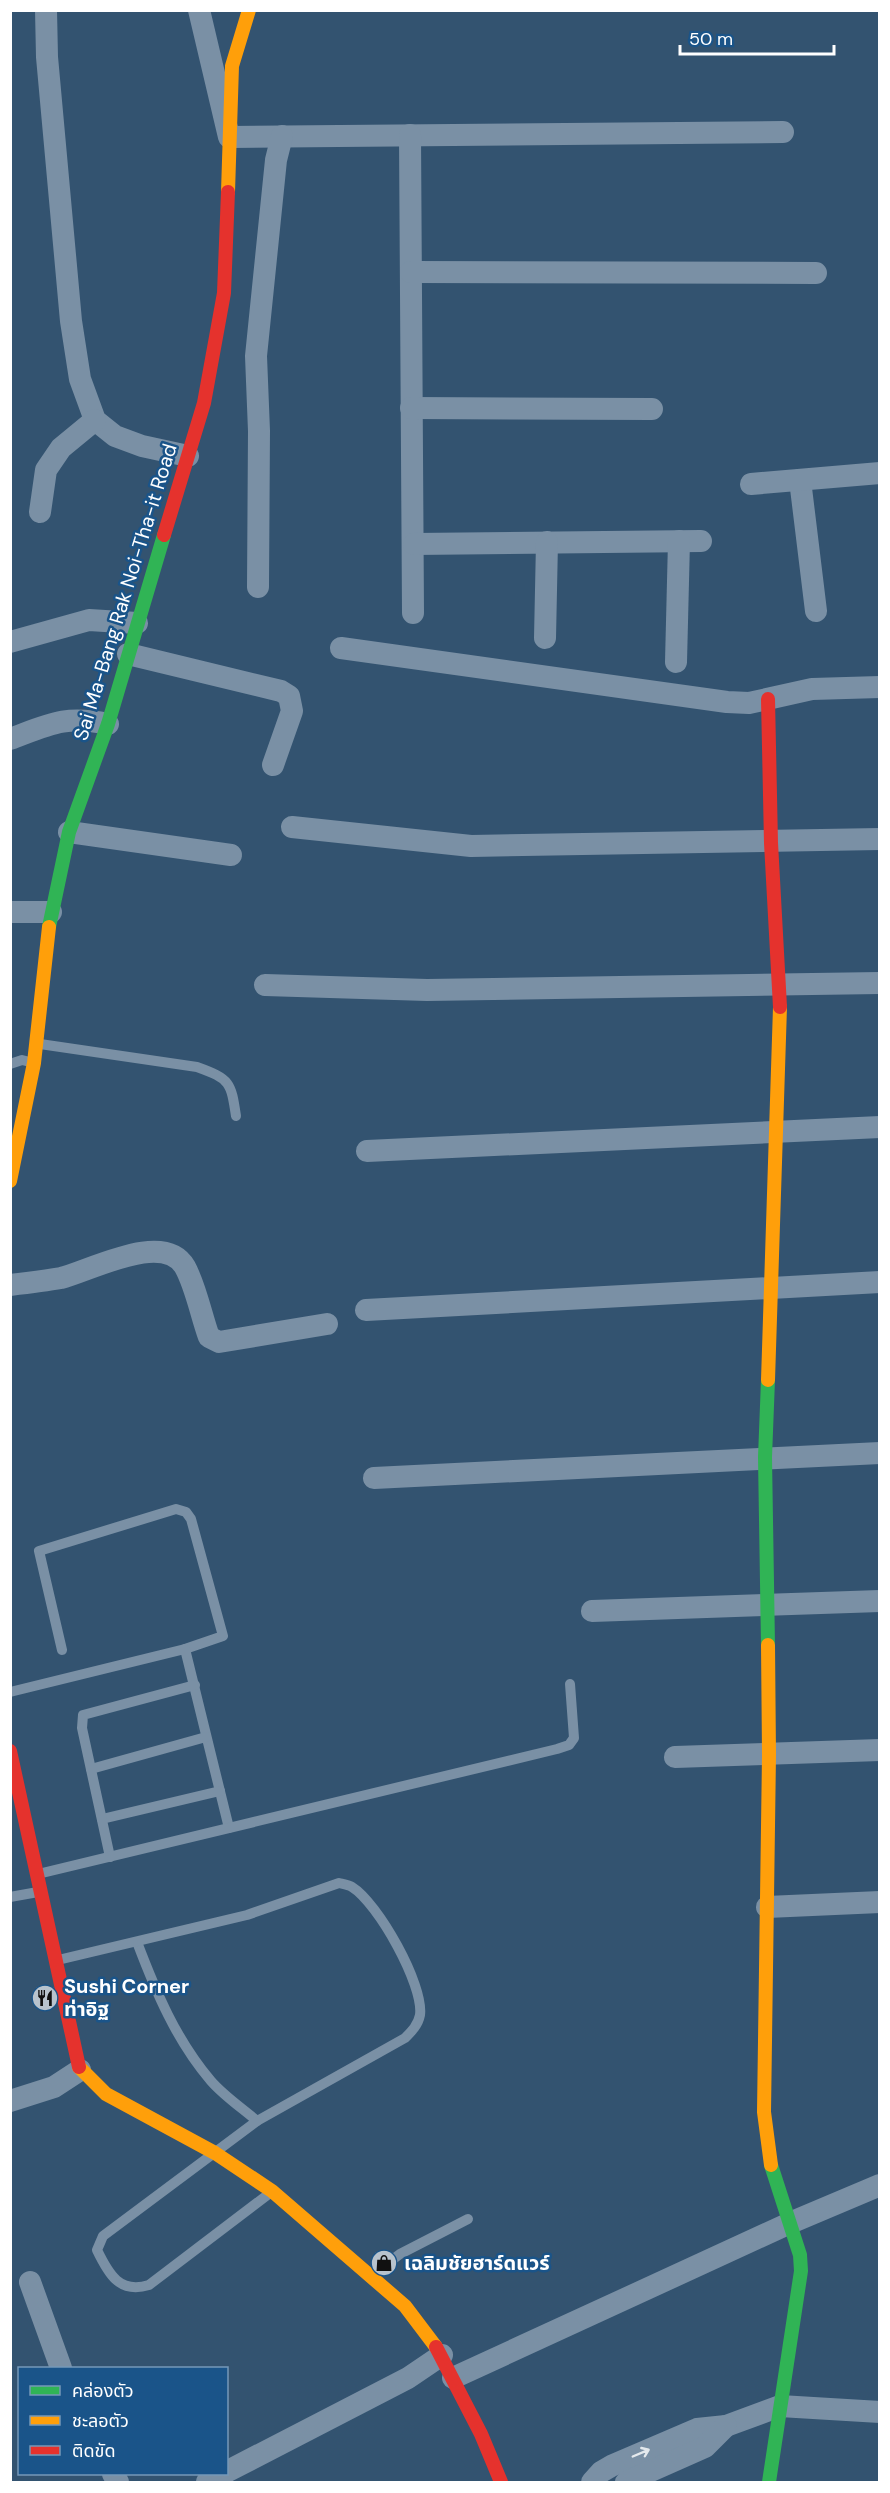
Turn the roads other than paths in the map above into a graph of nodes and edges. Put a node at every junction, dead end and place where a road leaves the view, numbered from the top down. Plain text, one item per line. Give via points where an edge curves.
1 (46, 10) edge
2 (199, 10) edge
3 (249, 10) edge
4 (783, 132) dead end
5 (410, 135) junction
6 (282, 136) junction
7 (229, 137) junction
8 (411, 272) junction
9 (816, 273) dead end
10 (411, 408) junction
11 (652, 409) dead end
12 (95, 420) junction
13 (188, 456) junction
14 (879, 473) edge
15 (800, 480) junction
16 (751, 484) dead end
17 (40, 512) dead end
18 (547, 542) junction
19 (414, 543) junction
20 (258, 587) dead end
21 (816, 611) dead end
22 (413, 613) dead end
23 (137, 623) junction
24 (545, 638) dead end
25 (10, 642) edge
26 (341, 648) dead end
27 (128, 654) junction
28 (676, 662) dead end
29 (879, 687) edge
30 (768, 699) junction
31 (108, 724) junction
32 (10, 739) edge
33 (273, 765) dead end
34 (292, 827) dead end
35 (69, 832) junction
36 (879, 839) edge
37 (771, 843) junction
38 (231, 855) dead end
39 (10, 912) edge
40 (51, 912) junction
41 (879, 983) edge
42 (265, 985) dead end
43 (781, 986) junction
44 (37, 1043) junction
45 (34, 1063) junction
46 (10, 1064) edge
47 (236, 1116) dead end
48 (879, 1127) edge
49 (778, 1131) junction
50 (367, 1150) dead end
51 (10, 1181) edge
52 (879, 1282) edge
53 (10, 1285) edge
54 (772, 1287) junction
55 (366, 1310) dead end
56 (327, 1324) dead end
57 (879, 1453) edge
58 (765, 1457) junction
59 (374, 1478) dead end
60 (879, 1602) edge
61 (766, 1606) junction
62 (592, 1611) dead end
63 (185, 1649) junction
64 (62, 1650) dead end
65 (570, 1684) dead end
66 (195, 1685) junction
67 (10, 1692) edge
68 (206, 1737) junction
69 (879, 1750) edge
70 (769, 1755) junction
71 (11, 1757) edge
72 (675, 1757) dead end
73 (91, 1769) junction
74 (220, 1791) junction
75 (102, 1819) junction
76 (230, 1828) junction
77 (110, 1857) junction
78 (38, 1874) junction
79 (42, 1892) junction
80 (10, 1897) edge
81 (879, 1902) edge
82 (767, 1907) junction
83 (137, 1942) junction
84 (56, 1960) junction
85 (80, 2070) junction
86 (10, 2101) edge
87 (257, 2121) junction
88 (215, 2152) junction
89 (879, 2185) edge
90 (272, 2191) junction
91 (468, 2219) dead end
92 (790, 2223) junction
93 (372, 2275) junction
94 (30, 2282) dead end
95 (442, 2355) junction
96 (61, 2367) edge
97 (453, 2378) junction
98 (780, 2406) junction
99 (879, 2412) edge
100 (726, 2426) junction
101 (228, 2472) edge
102 (501, 2482) edge
103 (591, 2482) edge
104 (626, 2482) edge
105 (769, 2482) edge

1 - 12 street via 70,321 80,379
2 - 7 street
3 - 7 street, Sai Ma-Bang Rak Noi-Tha-it Road via 232,66
4 - 5 street
5 - 6 street
5 - 8 street
6 - 7 street
6 - 20 street via 276,160 256,356
7 - 13 street, Sai Ma-Bang Rak Noi-Tha-it Road via 224,293 204,403
8 - 9 street
8 - 10 street
10 - 11 street
10 - 19 street
12 - 13 street via 115,436
12 - 17 street via 61,448 46,470
13 - 23 street, Sai Ma-Bang Rak Noi-Tha-it Road
14 - 15 street
15 - 16 street
15 - 21 street
18 - 19 street
18 - 24 street
18 - 28 street via 690,541
19 - 22 street
23 - 25 street via 89,620
23 - 27 street, Sai Ma-Bang Rak Noi-Tha-it Road
26 - 30 street via 728,702
27 - 31 street, Sai Ma-Bang Rak Noi-Tha-it Road
27 - 33 street via 289,696 292,711
29 - 30 street via 812,689
30 - 37 street
31 - 32 street via 59,720
31 - 35 street, Sai Ma-Bang Rak Noi-Tha-it Road
34 - 37 street via 471,846
35 - 38 street
35 - 40 street, Sai Ma-Bang Rak Noi-Tha-it Road
36 - 37 street
37 - 43 street
39 - 40 street
40 - 44 street, Sai Ma-Bang Rak Noi-Tha-it Road
41 - 43 street
42 - 43 street via 427,990
43 - 49 street
44 - 45 street, Sai Ma-Bang Rak Noi-Tha-it Road
44 - 47 lane via 197,1067 222,1076 232,1086
45 - 46 lane via 22,1060
45 - 51 street, Sai Ma-Bang Rak Noi-Tha-it Road
48 - 49 street
49 - 50 street
49 - 54 street
52 - 54 street
53 - 56 street via 63,1277 133,1254 162,1252 185,1266 209,1337 219,1342
54 - 55 street
54 - 58 street
57 - 58 street
58 - 59 street
58 - 61 street
60 - 61 street
61 - 62 street
61 - 70 street
63 - 64 lane via 223,1636 191,1519 186,1512 176,1509 39,1551
63 - 66 lane
63 - 67 lane
65 - 76 lane via 574,1738 569,1745
66 - 68 lane
66 - 73 lane via 83,1715
68 - 73 lane
68 - 74 lane
69 - 70 street
70 - 72 street
70 - 82 street
71 - 78 street
73 - 75 lane
74 - 75 lane
74 - 76 lane
75 - 77 lane
76 - 77 lane
77 - 78 lane
78 - 79 street
79 - 80 lane
79 - 84 street
81 - 82 street
82 - 92 street via 764,2112 771,2166
83 - 84 lane
83 - 87 lane via 165,2011 183,2043 212,2082
83 - 87 lane via 247,1915 339,1883 352,1887 369,1903 415,1983 420,2004 416,2027 405,2038
84 - 85 street
85 - 86 street via 54,2087
85 - 88 street via 106,2094
87 - 88 lane
88 - 90 street
88 - 90 lane via 103,2236 97,2250 114,2277 127,2288 149,2285
89 - 92 street
90 - 93 street
91 - 93 lane via 400,2254
92 - 97 street
92 - 98 street via 801,2271
93 - 95 street via 405,2306
94 - 96 street
95 - 97 street
95 - 101 street via 408,2378
97 - 102 street
98 - 99 street
98 - 100 street
98 - 105 street
103 -> 100 street via 613,2465 697,2429
100 - 104 street via 705,2447

